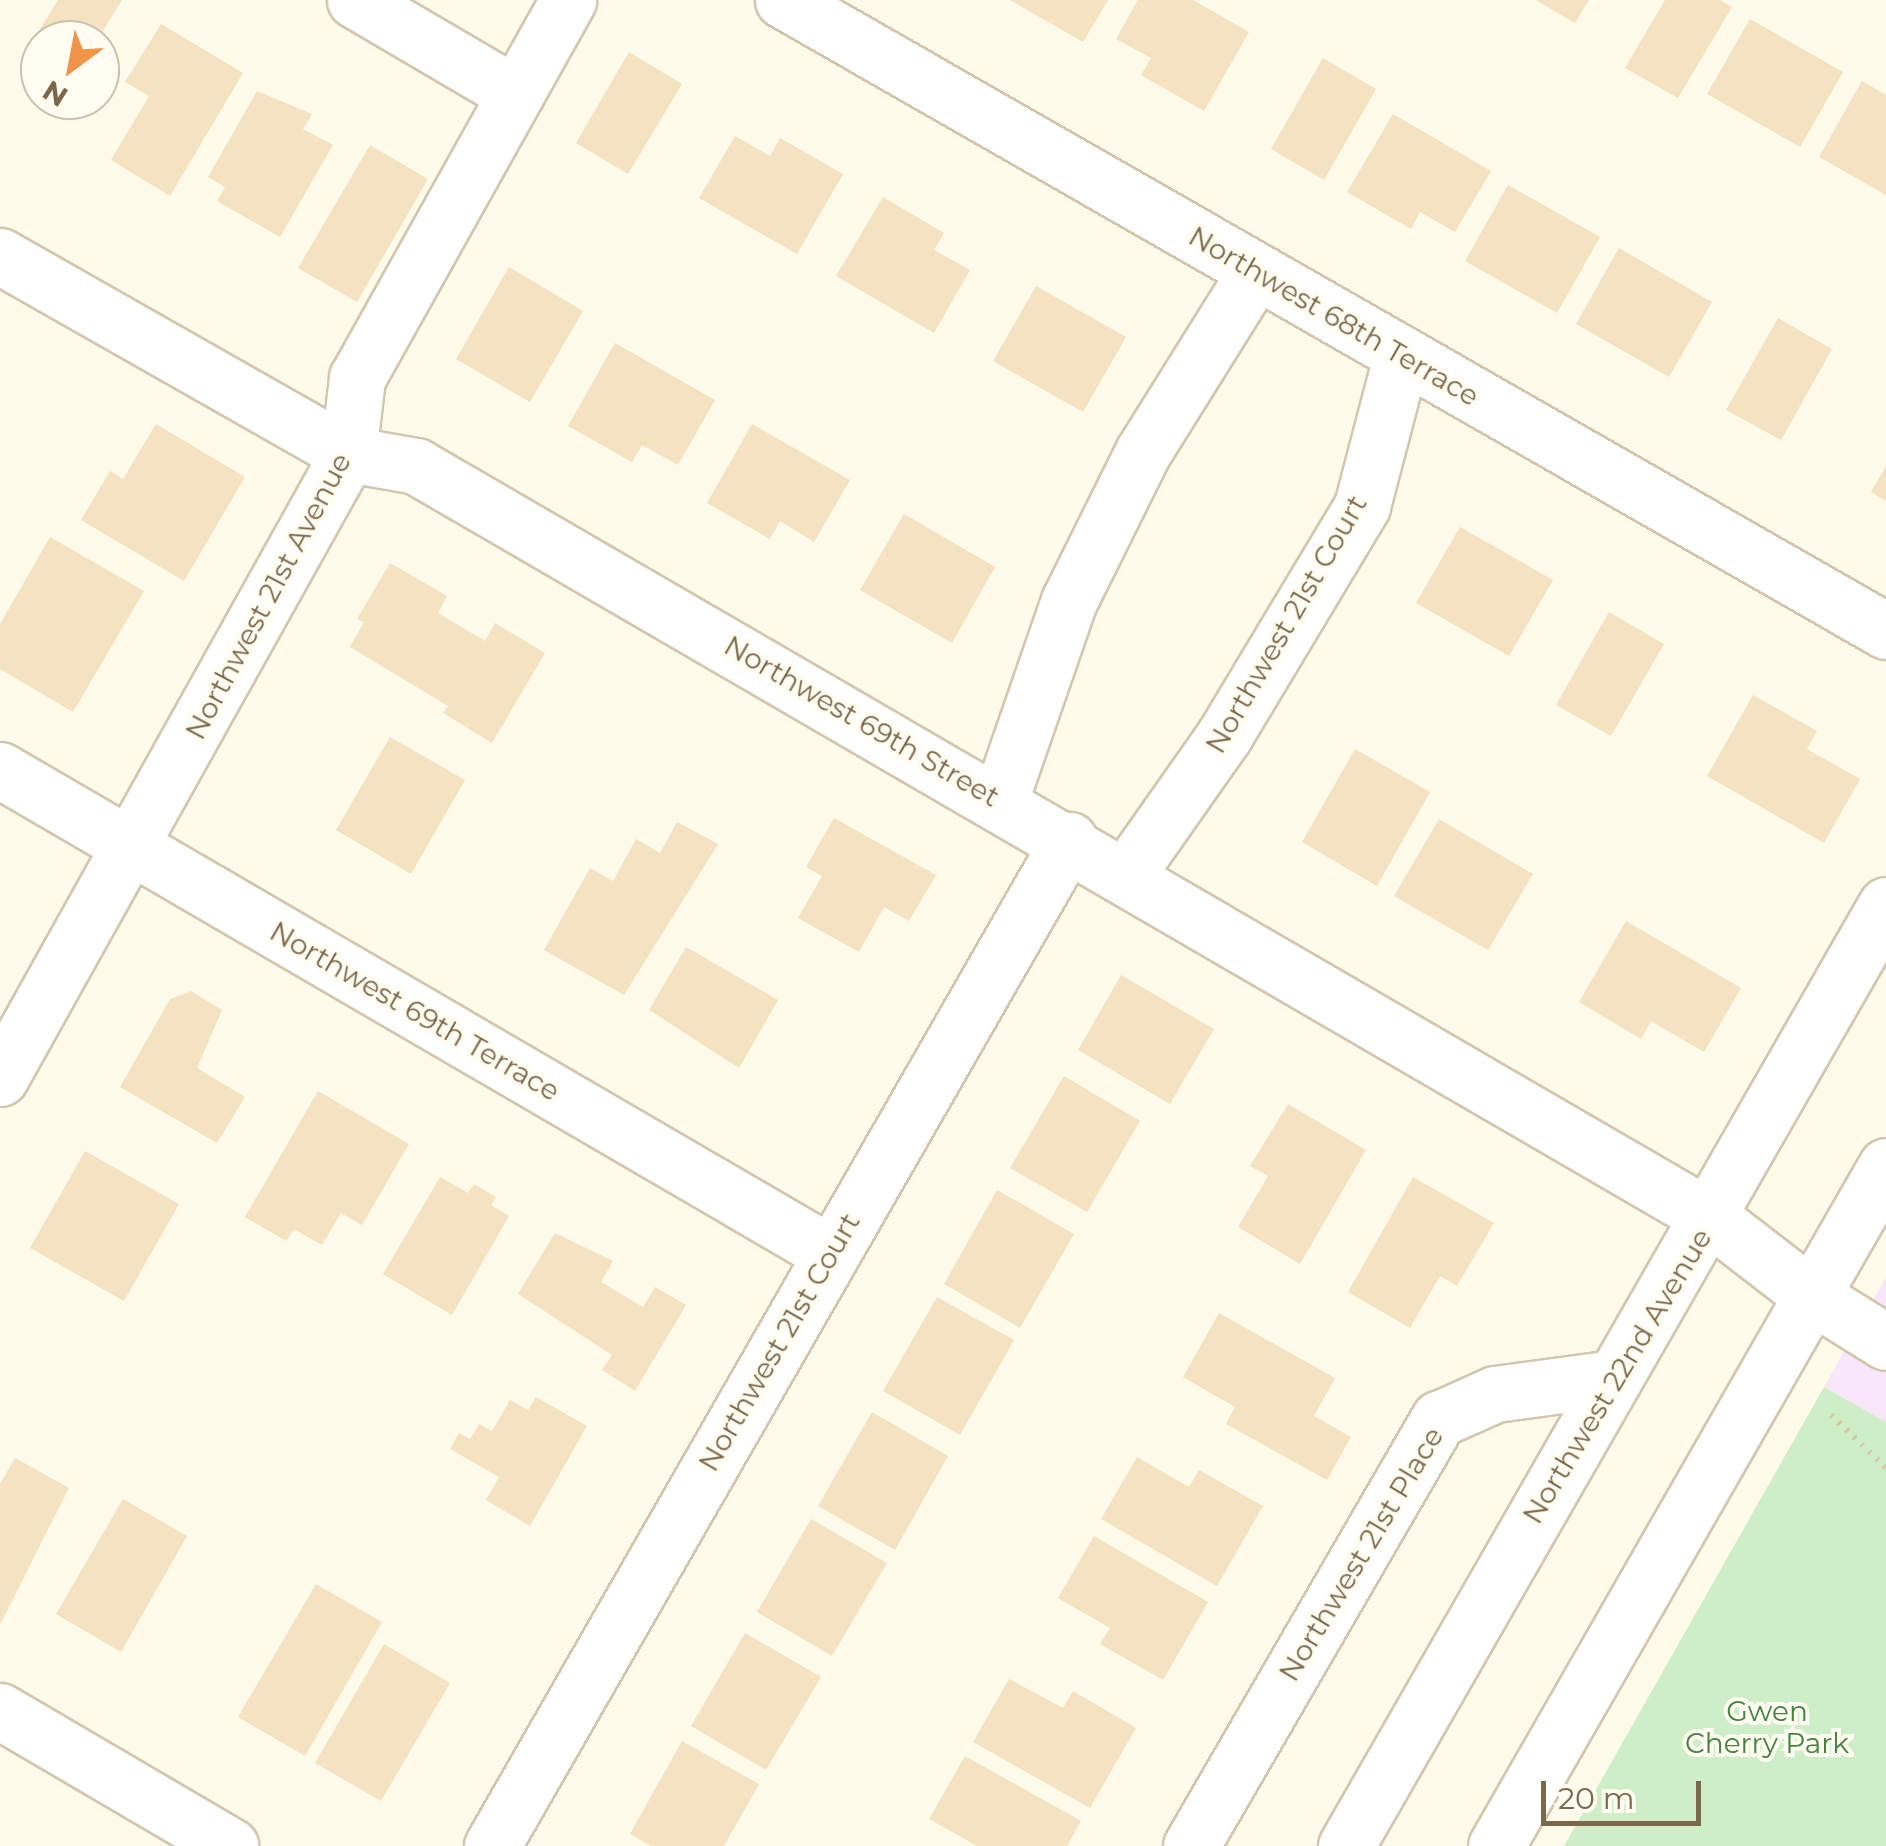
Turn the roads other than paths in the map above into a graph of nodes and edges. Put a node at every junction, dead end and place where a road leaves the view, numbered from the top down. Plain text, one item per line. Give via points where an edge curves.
1 (355, 0) edge
2 (568, 0) edge
3 (783, 0) edge
4 (515, 94) junction
5 (0, 256) edge
6 (1256, 271) junction
7 (1402, 354) junction
8 (348, 454) junction
9 (1886, 632) edge
10 (0, 770) edge
11 (1000, 800) junction
12 (1069, 840) junction
13 (133, 846) junction
14 (1127, 874) junction
15 (1886, 905) edge
16 (0, 1078) edge
17 (1886, 1166) edge
18 (1711, 1218) junction
19 (830, 1252) junction
20 (1812, 1296) junction
21 (1886, 1342) edge
22 (1614, 1378) junction
23 (0, 1711) edge
24 (230, 1846) edge
25 (492, 1846) edge
26 (1191, 1846) edge
27 (1346, 1846) edge
28 (1496, 1846) edge

1 - 4 street
2 - 4 street, Northwest 21st Avenue
3 - 6 street, Northwest 68th Terrace
4 - 8 street, Northwest 21st Avenue via 357,378
5 - 8 street, Northwest 69th Street
6 - 7 street, Northwest 68th Terrace
6 - 11 street via 1143,452 1069,601
7 - 9 street, Northwest 68th Terrace
7 - 14 street, Northwest 21st Court via 1362,506 1224,736
8 - 11 street, Northwest 69th Street via 416,466
8 - 13 street, Northwest 21st Avenue
10 - 13 street, Northwest 69th Terrace
11 - 12 street, Northwest 69th Street
12 - 14 street, Northwest 69th Street
12 - 19 street, Northwest 21st Court
13 - 16 street, Northwest 21st Avenue
13 - 19 street, Northwest 69th Terrace
14 - 18 street, Northwest 69th Street
15 - 18 street, Northwest 22nd Avenue
17 - 20 street
18 - 20 street, Northwest 69th Street
18 - 22 street, Northwest 22nd Avenue
19 - 25 street, Northwest 21st Court
20 - 21 street, Northwest 69th Street
20 - 28 street
22 - 26 street, Northwest 21st Place via 1495,1394 1439,1419
22 - 27 street, Northwest 22nd Avenue
23 - 24 street

